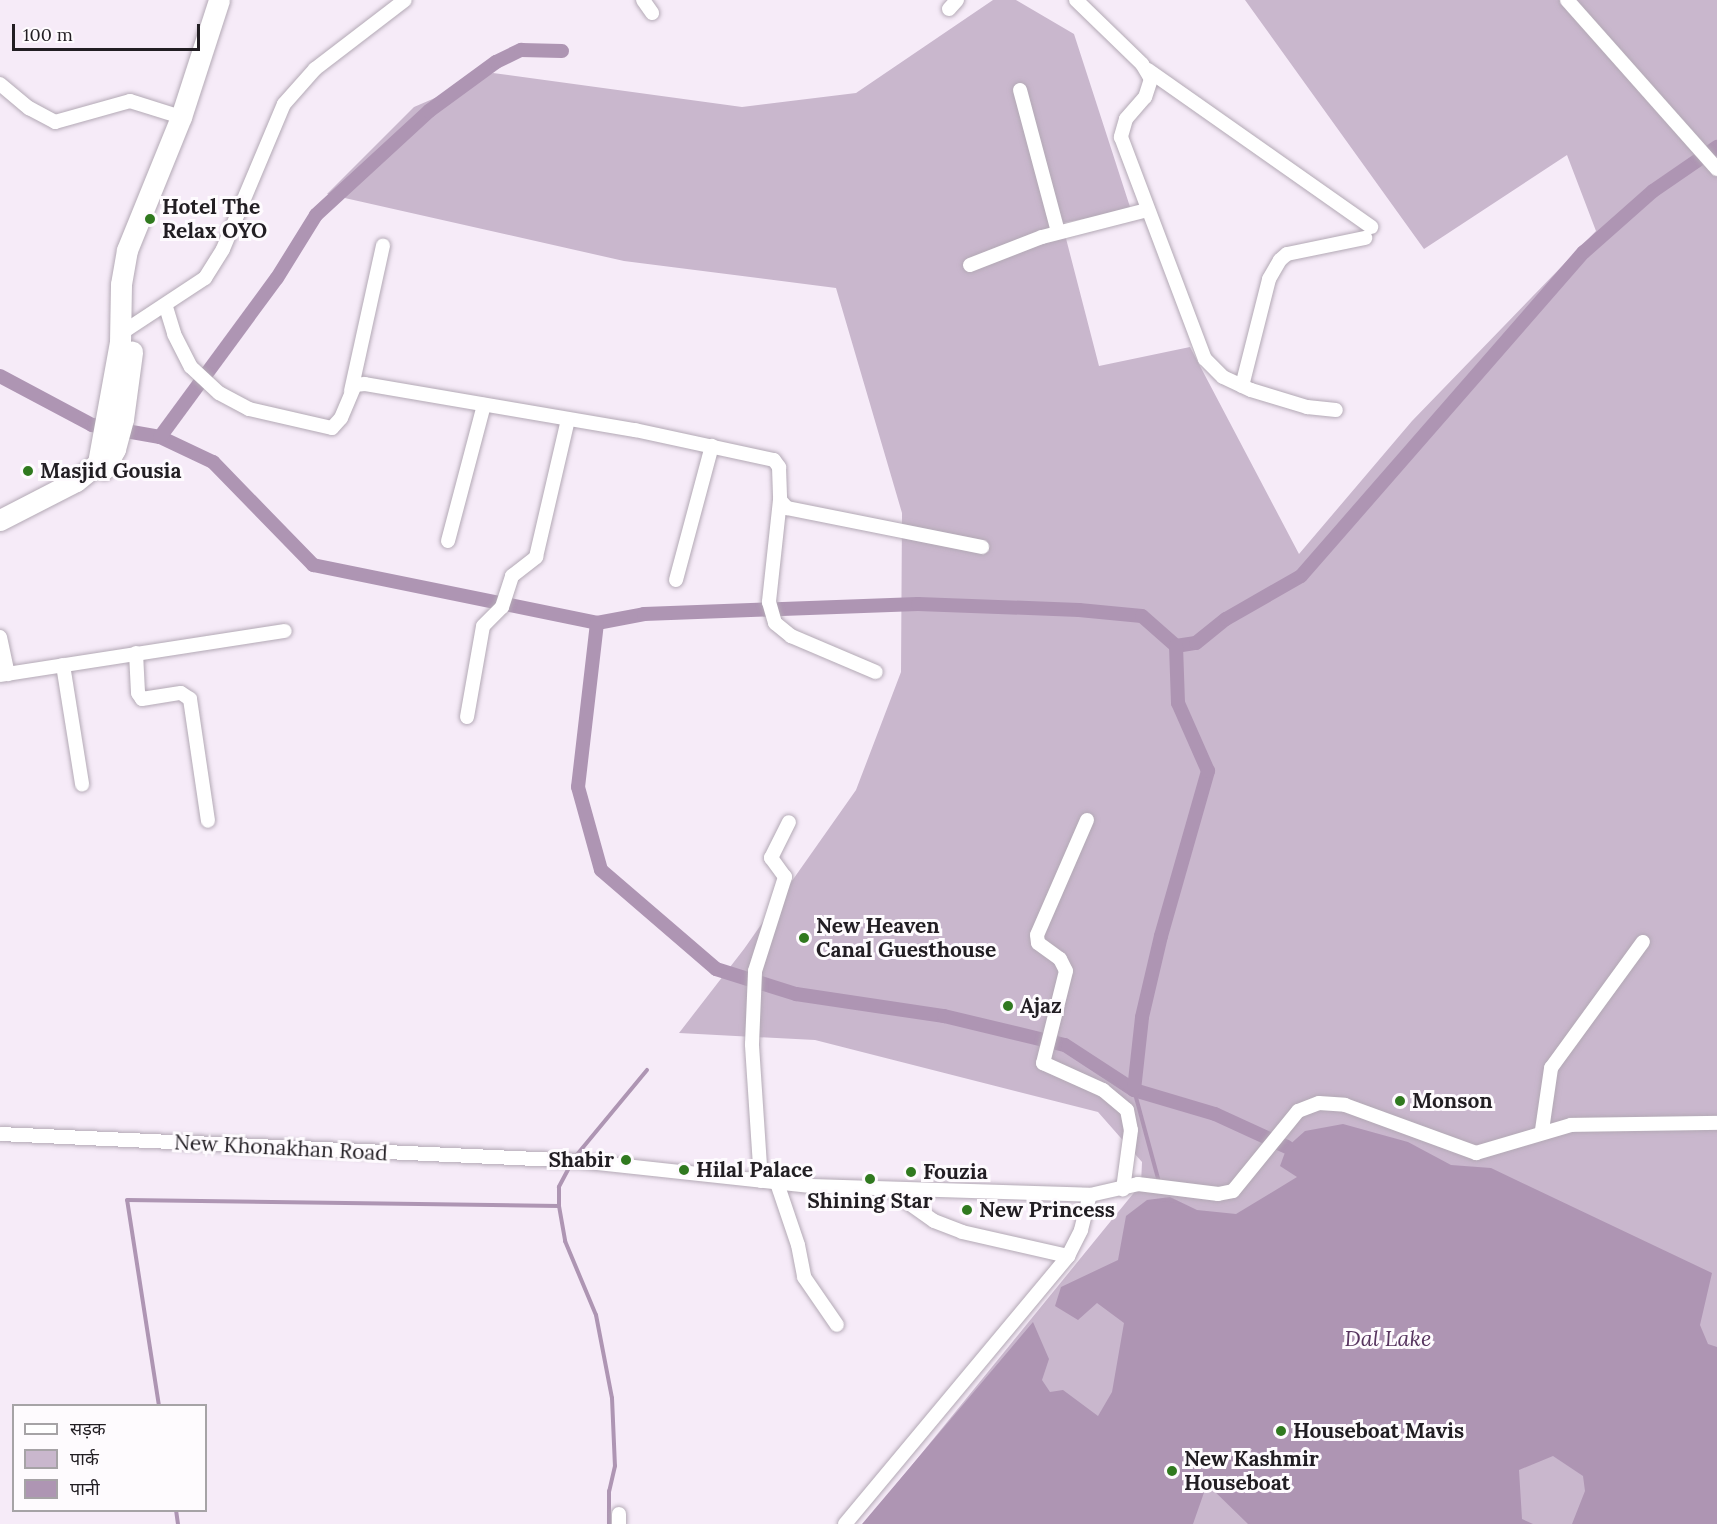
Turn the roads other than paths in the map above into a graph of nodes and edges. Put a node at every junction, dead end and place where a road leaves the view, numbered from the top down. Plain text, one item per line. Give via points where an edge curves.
1 (219, 0) edge
2 (233, 0) edge
3 (405, 0) edge
4 (643, 0) edge
5 (1076, 0) edge
6 (1567, 0) edge
7 (652, 13) dead end
8 (1148, 70) junction
9 (0, 84) edge
10 (1020, 90) dead end
11 (182, 117) junction
12 (1713, 164) edge
13 (1147, 210) junction
14 (1058, 232) junction
15 (383, 245) dead end
16 (970, 265) dead end
17 (166, 307) junction
18 (127, 337) junction
19 (1242, 386) junction
20 (351, 391) junction
21 (484, 405) junction
22 (1336, 410) dead end
23 (568, 420) junction
24 (712, 446) junction
25 (780, 500) junction
26 (0, 520) edge
27 (448, 541) dead end
28 (982, 547) dead end
29 (676, 580) dead end
30 (285, 631) dead end
31 (0, 637) edge
32 (136, 653) junction
33 (63, 665) junction
34 (876, 672) dead end
35 (4, 675) edge
36 (467, 717) dead end
37 (82, 784) dead end
38 (1087, 820) dead end
39 (208, 821) dead end
40 (789, 822) dead end
41 (1643, 942) dead end
42 (1717, 1123) edge
43 (1542, 1130) junction
44 (0, 1134) edge
45 (761, 1181) junction
46 (777, 1183) junction
47 (889, 1189) junction
48 (1124, 1189) junction
49 (1090, 1195) junction
50 (1068, 1256) junction
51 (837, 1325) dead end
52 (845, 1524) edge

1 - 11 highway
2 - 18 highway via 200,106 141,245
3 - 17 street via 297,84 271,130 223,249 205,278
4 - 7 street
5 - 8 street
6 - 12 street
8 - 13 street via 1150,87 1126,119 1121,136
8 - 19 street via 1368,233 1287,254 1280,260 1269,279
9 - 11 street via 29,108 55,122 130,101
10 - 14 street
11 - 18 highway via 127,250
13 - 14 street
13 - 19 street via 1205,359 1223,377
14 - 16 street
15 - 20 street
17 - 18 street
17 - 20 street via 191,367 229,400 249,409 332,428 341,418
18 - 26 highway via 123,419 104,460 84,488
19 - 22 street via 1281,400
20 - 21 street via 355,385 365,384
21 - 23 street
21 - 27 street
23 - 24 street
23 - 36 street via 536,557 513,576 507,594 481,633
24 - 25 street via 774,460 779,467
24 - 29 street
25 - 28 street via 787,508
25 - 34 street via 769,608 775,622 791,636
30 - 32 street
31 - 35 street
32 - 33 street
32 - 39 street via 138,693 142,699 181,693 190,699
33 - 35 street
33 - 37 street
38 - 48 street via 1037,935 1038,943 1066,967 1043,1060 1050,1068 1103,1090 1127,1110 1131,1130
40 - 45 street via 771,858 785,877 755,971 752,1044
41 - 43 street via 1551,1068
42 - 43 street via 1571,1125
43 - 48 street, New Khonakhan Road via 1476,1153 1345,1106 1319,1103 1298,1111 1233,1191 1218,1194 1170,1185
44 - 45 street, New Khonakhan Road via 579,1161
45 - 46 street, New Khonakhan Road
46 - 47 street, New Khonakhan Road
46 - 51 street via 798,1245 804,1277
47 - 49 street, New Khonakhan Road
47 - 50 street via 934,1221 962,1232
48 - 49 street, New Khonakhan Road
49 - 50 street via 1081,1230
50 - 52 street

